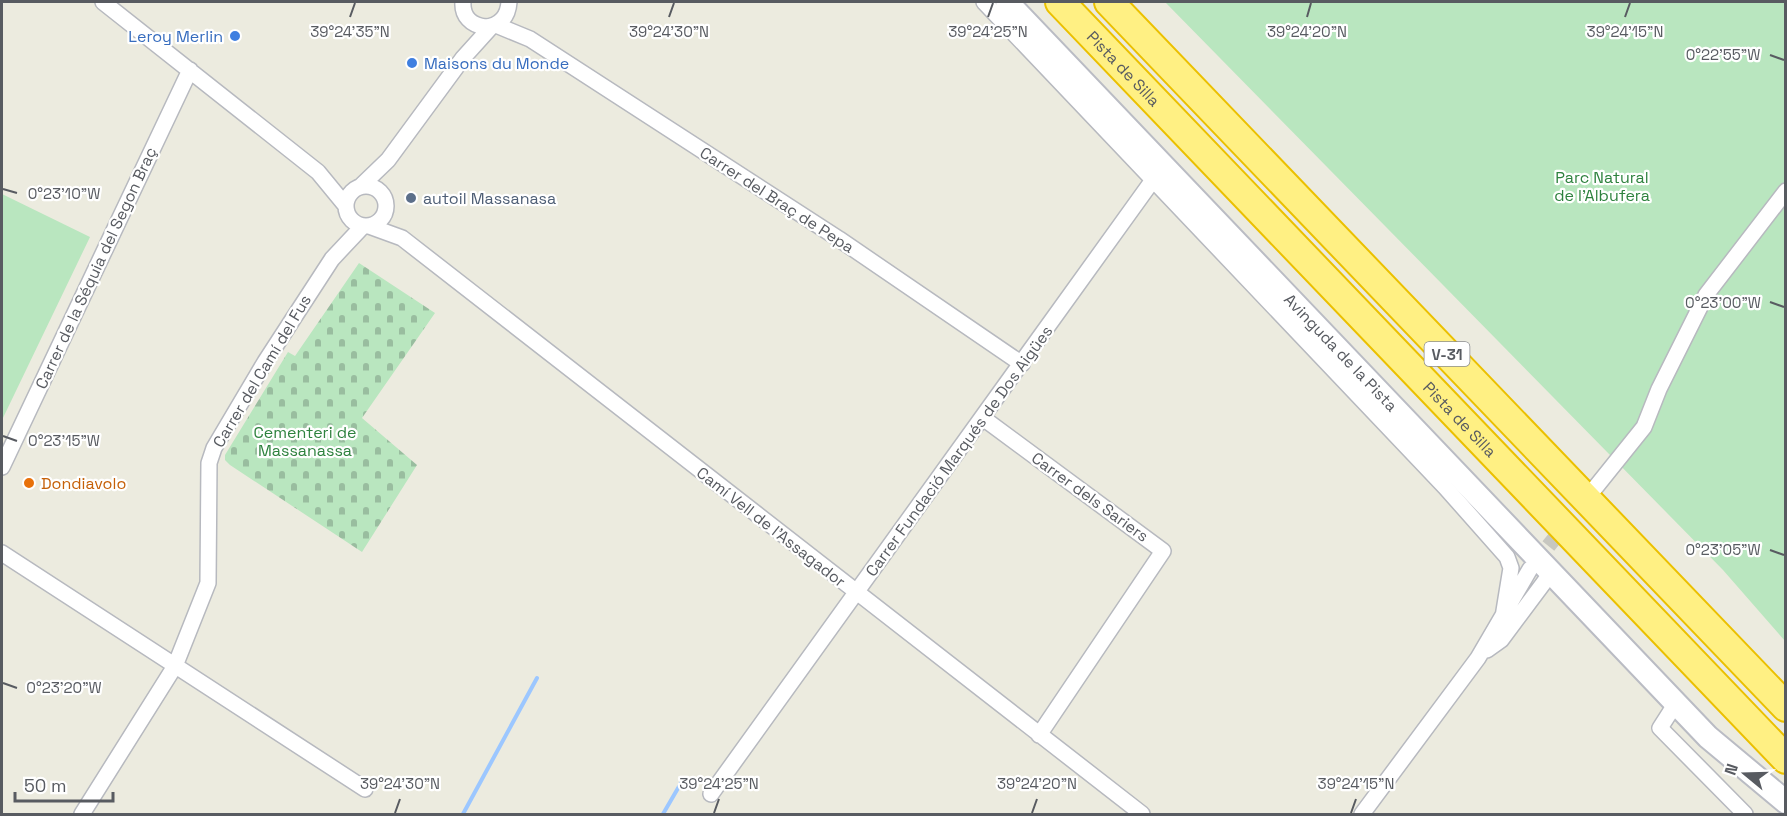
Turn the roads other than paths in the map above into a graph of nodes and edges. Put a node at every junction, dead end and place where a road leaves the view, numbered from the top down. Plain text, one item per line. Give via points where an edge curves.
1 (103, 2) edge
2 (462, 2) edge
3 (984, 2) edge
4 (1007, 2) edge
5 (1060, 2) edge
6 (1109, 2) edge
7 (509, 4) edge
8 (469, 20) junction
9 (493, 26) junction
10 (530, 39) junction
11 (463, 58) junction
12 (190, 70) junction
13 (388, 160) junction
14 (318, 172) junction
15 (1158, 173) junction
16 (360, 187) junction
17 (1785, 191) edge
18 (384, 204) junction
19 (346, 209) junction
20 (366, 226) junction
21 (402, 238) junction
22 (332, 259) junction
23 (1022, 364) junction
24 (1352, 377) junction
25 (1387, 414) junction
26 (983, 418) junction
27 (2, 467) edge
28 (1445, 487) junction
29 (1595, 488) tunnel mouth
30 (1478, 497) junction
31 (2, 553) edge
32 (1540, 571) junction
33 (855, 593) junction
34 (1503, 616) junction
35 (1478, 658) junction
36 (175, 666) junction
37 (1676, 703) junction
38 (1785, 707) edge
39 (1039, 735) junction
40 (1785, 759) edge
41 (365, 789) dead end
42 (711, 794) dead end
43 (1785, 802) edge
44 (82, 814) edge
45 (1142, 814) edge
46 (1362, 814) edge
47 (1745, 814) edge

1 - 12 street
2 - 8 street
3 - 15 street, Avinguda de la Pista
4 - 15 street, Avinguda de la Pista
5 - 40 highway, Pista de Silla / V-31
6 - 38 highway, V-31
7 - 9 street via 501,21
7 - 10 street, Carrer del Braç de Pepa
8 - 9 street, Carrer del Braç de Pepa via 479,26
8 - 11 street
9 - 10 street, Carrer del Braç de Pepa
9 - 11 street
10 - 23 street, Carrer del Braç de Pepa
11 - 13 street
12 - 14 street
12 - 27 street, Carrer de la Séquia del Segon Braç
13 - 16 street
13 - 18 street
14 - 16 street
14 - 19 street
15 - 23 street, Carrer Fundació Marqués de Dos Aigües
15 - 24 street, Avinguda de la Pista
16 - 18 street via 374,188
16 - 19 street via 349,195
17 - 29 street via 1706,295 1644,427
18 - 20 street via 379,220
18 - 21 street, Camí Vell de l'Assagador
19 - 20 street via 353,221
19 - 22 street, Carrer del Camí del Fus
20 - 21 street, Camí Vell de l'Assagador
20 - 22 street, Carrer del Camí del Fus
21 - 33 street, Camí Vell de l'Assagador
22 - 36 street, Carrer del Camí del Fus via 214,448 209,463 208,583
23 - 26 street, Carrer Fundació Marqués de Dos Aigües
24 - 25 street, Avinguda de la Pista
24 - 25 street
25 - 28 street, Avinguda de la Pista
25 - 30 street, Avinguda de la Pista
26 - 33 street, Carrer Fundació Marqués de Dos Aigües
26 - 39 street, Carrer dels Sariers via 1163,550
28 - 30 street
28 - 34 street, Avinguda de la Pista via 1507,557 1510,577
30 - 32 street, Avinguda de la Pista
31 - 36 street
32 - 34 street
32 - 35 street via 1501,640
32 - 37 street, Avinguda de la Pista
33 - 39 street, Camí Vell de l'Assagador
33 - 42 street, Carrer Fundació Marqués de Dos Aigües
34 - 35 street
35 - 46 street
36 - 41 street
36 - 44 street, Carrer del Camí del Fus
37 - 43 street, Avinguda de la Pista via 1708,737
37 - 47 street via 1660,728
39 - 45 street, Camí Vell de l'Assagador

